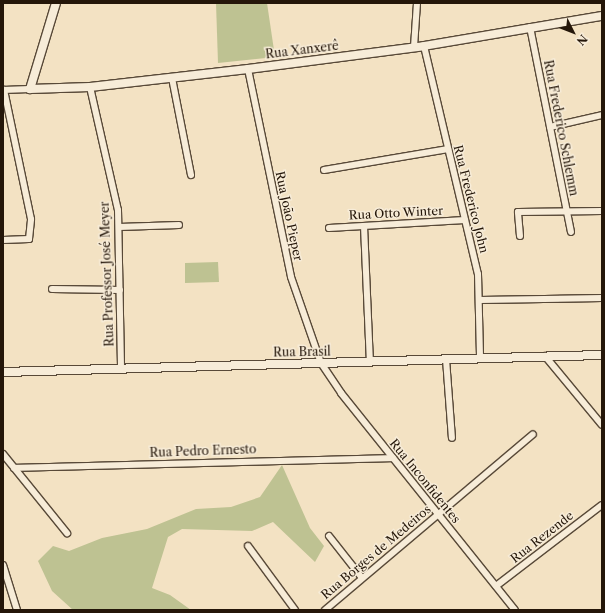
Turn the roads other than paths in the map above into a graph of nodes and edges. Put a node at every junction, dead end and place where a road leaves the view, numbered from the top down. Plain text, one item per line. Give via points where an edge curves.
1 (56, 3) edge
2 (417, 3) edge
3 (602, 16) edge
4 (530, 27) junction
5 (424, 46) junction
6 (414, 47) junction
7 (248, 69) junction
8 (172, 78) junction
9 (90, 87) junction
10 (30, 89) junction
11 (4, 90) edge
12 (602, 115) edge
13 (550, 127) junction
14 (448, 149) junction
15 (324, 170) dead end
16 (191, 175) dead end
17 (567, 211) junction
18 (602, 211) edge
19 (465, 220) junction
20 (179, 225) dead end
21 (364, 226) junction
22 (119, 227) junction
23 (329, 228) dead end
24 (571, 232) dead end
25 (520, 236) dead end
26 (3, 240) edge
27 (52, 289) dead end
28 (120, 290) junction
29 (602, 298) edge
30 (480, 300) junction
31 (602, 355) edge
32 (545, 356) junction
33 (480, 358) junction
34 (446, 359) junction
35 (370, 362) junction
36 (321, 363) junction
37 (120, 368) junction
38 (3, 372) edge
39 (602, 425) edge
40 (533, 434) dead end
41 (452, 438) dead end
42 (3, 454) edge
43 (393, 458) junction
44 (14, 468) junction
45 (602, 505) edge
46 (438, 514) junction
47 (67, 533) dead end
48 (329, 536) dead end
49 (248, 546) dead end
50 (3, 565) edge
51 (362, 578) junction
52 (496, 586) junction
53 (17, 610) edge
54 (295, 610) edge
55 (325, 610) edge
56 (515, 610) edge

1 - 10 street
2 - 6 street
3 - 4 street, Rua Xanxerê
4 - 5 street, Rua Xanxerê
4 - 13 street, Rua Frederico Schlemm
5 - 6 street, Rua Xanxerê
5 - 14 street, Rua Frederico John
6 - 7 street, Rua Xanxerê
7 - 8 street, Rua Xanxerê
7 - 36 street, Rua João Pieper via 290,277
8 - 9 street, Rua Xanxerê
8 - 16 street
9 - 10 street, Rua Xanxerê
9 - 22 street, Rua Professor José Meyer via 116,199
10 - 11 street, Rua Xanxerê
11 - 26 street via 30,211 29,239
12 - 13 street
13 - 17 street, Rua Frederico Schlemm
14 - 15 street
14 - 19 street, Rua Frederico John
17 - 18 street
17 - 24 street, Rua Frederico Schlemm
17 - 25 street via 518,212
19 - 21 street, Rua Otto Winter
19 - 30 street, Rua Frederico John
20 - 22 street
21 - 23 street, Rua Otto Winter
21 - 35 street
22 - 28 street, Rua Professor José Meyer
27 - 28 street
28 - 37 street, Rua Professor José Meyer
29 - 30 street
30 - 33 street, Rua Frederico John
31 - 32 street, Rua Brasil
32 - 33 street, Rua Brasil
32 - 39 street
33 - 34 street, Rua Brasil
34 - 35 street, Rua Brasil
34 - 41 street
35 - 36 street, Rua Brasil
36 - 37 street, Rua Brasil
36 - 43 street, Rua Inconfidentes via 340,394
37 - 38 street, Rua Brasil
40 - 46 street, Rua Borges de Medeiros
42 - 44 street
43 - 44 street, Rua Pedro Ernesto
43 - 46 street, Rua Inconfidentes
44 - 47 street
45 - 52 street, Rua Rezende
46 - 51 street, Rua Borges de Medeiros
46 - 52 street, Rua Inconfidentes
48 - 51 street
49 - 54 street
50 - 53 street
51 - 55 street, Rua Borges de Medeiros
52 - 56 street, Rua Inconfidentes

